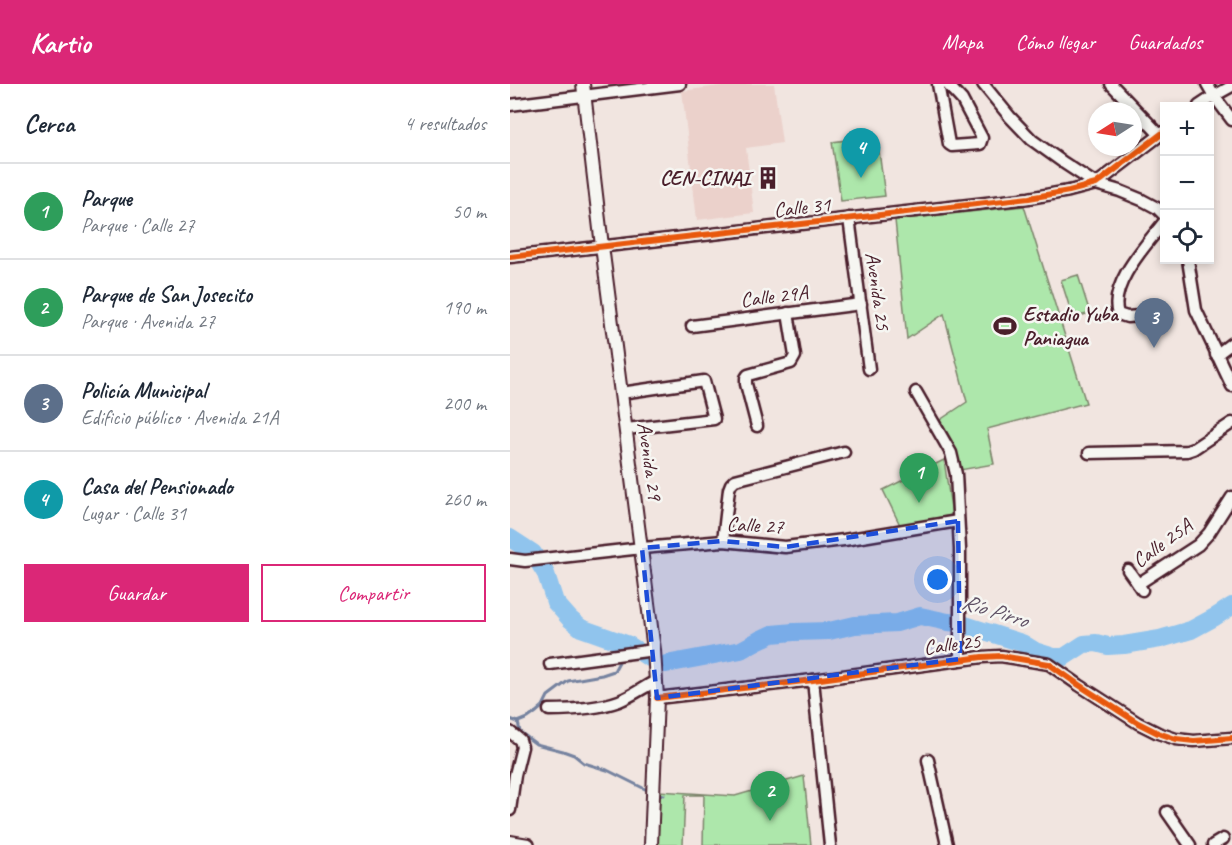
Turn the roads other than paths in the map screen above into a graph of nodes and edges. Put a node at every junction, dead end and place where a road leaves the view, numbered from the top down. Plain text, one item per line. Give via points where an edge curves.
1 (680, 84) edge
2 (938, 84) edge
3 (947, 84) edge
4 (983, 84) edge
5 (1111, 84) edge
6 (1207, 84) edge
7 (1232, 86) edge
8 (583, 90) edge
9 (1214, 96) junction
10 (1206, 102) edge
11 (510, 105) edge
12 (1232, 120) edge
13 (1160, 131) edge
14 (1160, 135) edge
15 (1096, 184) junction
16 (1160, 212) edge
17 (849, 218) junction
18 (1160, 227) edge
19 (602, 246) junction
20 (510, 257) edge
21 (1189, 264) edge
22 (861, 304) junction
23 (788, 313) junction
24 (1165, 314) dead end
25 (692, 326) dead end
26 (1232, 343) edge
27 (1216, 355) junction
28 (869, 369) dead end
29 (1232, 386) edge
30 (916, 392) dead end
31 (621, 393) junction
32 (1232, 423) edge
33 (757, 426) dead end
34 (626, 429) junction
35 (844, 452) dead end
36 (1089, 453) dead end
37 (1232, 497) edge
38 (958, 521) junction
39 (723, 542) junction
40 (642, 548) junction
41 (510, 560) edge
42 (1128, 570) dead end
43 (654, 650) junction
44 (960, 659) junction
45 (550, 664) dead end
46 (813, 680) junction
47 (656, 681) junction
48 (657, 698) junction
49 (549, 710) dead end
50 (510, 732) edge
51 (1232, 738) edge
52 (928, 760) dead end
53 (510, 810) edge
54 (1167, 812) dead end
55 (1223, 839) dead end
56 (510, 842) edge
57 (528, 845) edge
58 (651, 845) edge
59 (830, 845) edge
60 (947, 845) edge
61 (1190, 845) edge
62 (1213, 845) edge

1 - 8 street
2 - 3 street via 949,144 980,144 982,138 962,100
4 - 15 street via 1032,140
5 - 13 street
6 - 9 street
7 - 9 street
8 - 11 street
8 - 19 main road, Avenida 29
9 - 10 street
9 - 12 street
14 - 15 street
15 - 16 street via 1142,200
15 - 17 street, Calle 31 via 1029,198
17 - 19 street, Calle 31
17 - 22 street, Avenida 25
18 - 24 street via 1124,275 1116,309 1127,317
19 - 20 street, Calle 31
19 - 31 main road, Avenida 29
21 - 27 street via 1196,310
22 - 23 street, Calle 29A
22 - 28 street, Avenida 25
23 - 25 street, Calle 29A
23 - 33 street via 793,360 746,378
26 - 27 street
27 - 29 street
30 - 38 street via 951,453
31 - 34 main road, Avenida 29
31 - 34 street via 704,381 714,419
32 - 36 street via 1187,451
34 - 40 main road, Avenida 29
35 - 39 street via 735,480 729,489
37 - 42 street, Calle 25A via 1198,545 1140,587
38 - 39 street, Calle 27 via 785,547
38 - 44 street
39 - 40 street, Calle 27
40 - 41 street, Calle 27
40 - 43 main road, Avenida 29
43 - 45 street
43 - 47 main road, Avenida 29
44 - 46 street, Calle 25
44 - 51 street, Calle 25 via 1000,656 1049,664 1158,733 1194,741
46 - 48 street, Calle 25
46 - 59 street
47 - 48 main road, Avenida 29
47 - 49 street via 619,701
48 - 58 main road, Avenida 29
50 - 53 street via 522,747
52 - 60 street
54 - 61 street
55 - 62 street
56 - 57 main road

